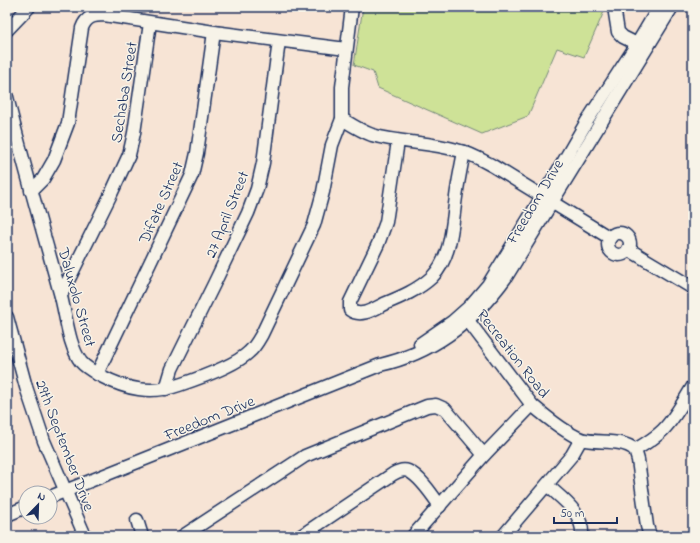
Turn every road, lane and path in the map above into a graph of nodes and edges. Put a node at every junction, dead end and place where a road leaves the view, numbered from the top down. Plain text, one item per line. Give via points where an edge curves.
1 (30, 7) edge
2 (352, 7) edge
3 (614, 7) edge
4 (659, 7) edge
5 (672, 7) edge
6 (150, 23) junction
7 (7, 30) edge
8 (214, 32) junction
9 (279, 41) junction
10 (637, 44) junction
11 (346, 49) junction
12 (7, 97) edge
13 (342, 119) junction
14 (398, 141) junction
15 (464, 152) junction
16 (31, 191) junction
17 (548, 200) junction
18 (693, 288) edge
19 (60, 295) junction
20 (7, 317) edge
21 (465, 317) junction
22 (97, 374) junction
23 (693, 386) edge
24 (166, 389) junction
25 (532, 406) junction
26 (581, 439) junction
27 (635, 450) junction
28 (484, 455) junction
29 (547, 485) junction
30 (65, 491) junction
31 (58, 494) edge
32 (440, 506) junction
33 (18, 510) edge
34 (7, 515) edge
35 (137, 520) dead end
36 (85, 536) edge
37 (142, 536) edge
38 (183, 536) edge
39 (301, 536) edge
40 (413, 536) edge
41 (503, 536) edge
42 (582, 536) edge
43 (650, 536) edge

1 - 7 street
2 - 11 street
3 - 10 street via 618,32
4 - 10 street, Freedom Drive
5 - 17 street, Freedom Drive
6 - 8 street
6 - 16 street via 99,15 90,17 84,23 68,123 54,160 43,179
6 - 19 street, Sechaba Street via 129,155
8 - 9 street
8 - 22 street, Difate Street via 198,153 192,175
9 - 11 street
9 - 24 street, 27 April Street via 263,163 253,201 172,369
10 - 17 street, Freedom Drive via 586,121
11 - 13 street
12 - 16 street, Daluxolo Street
13 - 14 street via 365,132
13 - 24 street, Daluxolo Street via 332,145 314,225 257,343 248,353 230,364
14 - 15 street
14 - 15 street via 386,222 376,250 350,302 350,310 355,313 366,312 416,290 440,267 448,250
15 - 17 street
16 - 19 street, Daluxolo Street
17 - 18 street via 610,238 616,233 624,235 629,241 628,249
17 - 21 street, Freedom Drive
19 - 22 street, Daluxolo Street via 76,352 81,362
20 - 30 street, 29th September Drive via 35,414
21 - 25 street, Recreation Road
21 - 30 street, Freedom Drive via 454,332 431,346 397,361
22 - 24 street, Daluxolo Street via 122,386 149,391
23 - 27 street via 664,430
25 - 26 street, Recreation Road
25 - 28 street
26 - 27 street, Recreation Road via 627,445
26 - 29 street via 572,455
27 - 43 street
28 - 32 street
28 - 38 street via 446,409 436,405 427,406 305,456
29 - 41 street
29 - 42 street via 578,515
30 - 31 street, Freedom Drive
30 - 36 street, 29th September Drive
32 - 39 street via 416,477 408,471 401,471
32 - 40 street
33 - 34 street
35 - 37 street

